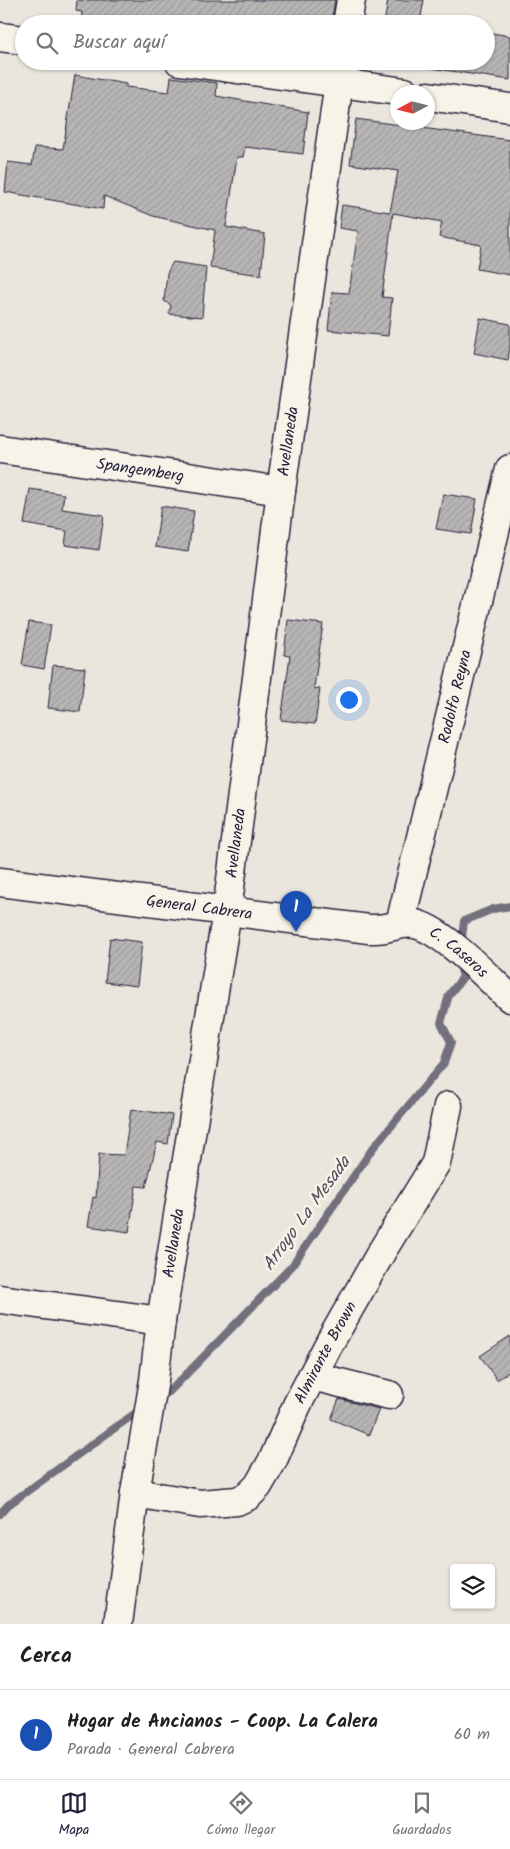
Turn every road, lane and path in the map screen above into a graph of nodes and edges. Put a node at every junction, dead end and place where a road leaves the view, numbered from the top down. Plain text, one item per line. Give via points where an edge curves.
1 (351, 0) edge
2 (348, 15) edge
3 (0, 37) edge
4 (15, 39) edge
5 (311, 70) edge
6 (340, 72) edge
7 (390, 87) edge
8 (435, 97) edge
9 (510, 108) edge
10 (0, 450) edge
11 (510, 469) edge
12 (281, 491) junction
13 (0, 882) edge
14 (228, 910) junction
15 (400, 924) junction
16 (510, 998) edge
17 (448, 1106) dead end
18 (0, 1298) edge
19 (161, 1321) junction
20 (312, 1376) junction
21 (389, 1395) dead end
22 (135, 1493) junction
23 (118, 1624) edge

1 - 2 street
3 - 4 street
5 - 6 street
6 - 7 street
6 - 12 street, Avellaneda
8 - 9 street
10 - 12 street, Spangemberg
11 - 15 street, Rodolfo Reyna
12 - 14 street, Avellaneda
13 - 14 street, General Cabrera
14 - 15 street, General Cabrera via 369,929
14 - 19 street, Avellaneda
15 - 16 street, C. Caseros via 415,924 444,938
17 - 20 street, Almirante Brown via 436,1163
18 - 19 street
19 - 22 street, Avellaneda
20 - 21 street
20 - 22 street, Almirante Brown via 265,1475 248,1496 237,1501 200,1504
22 - 23 street, Avellaneda

